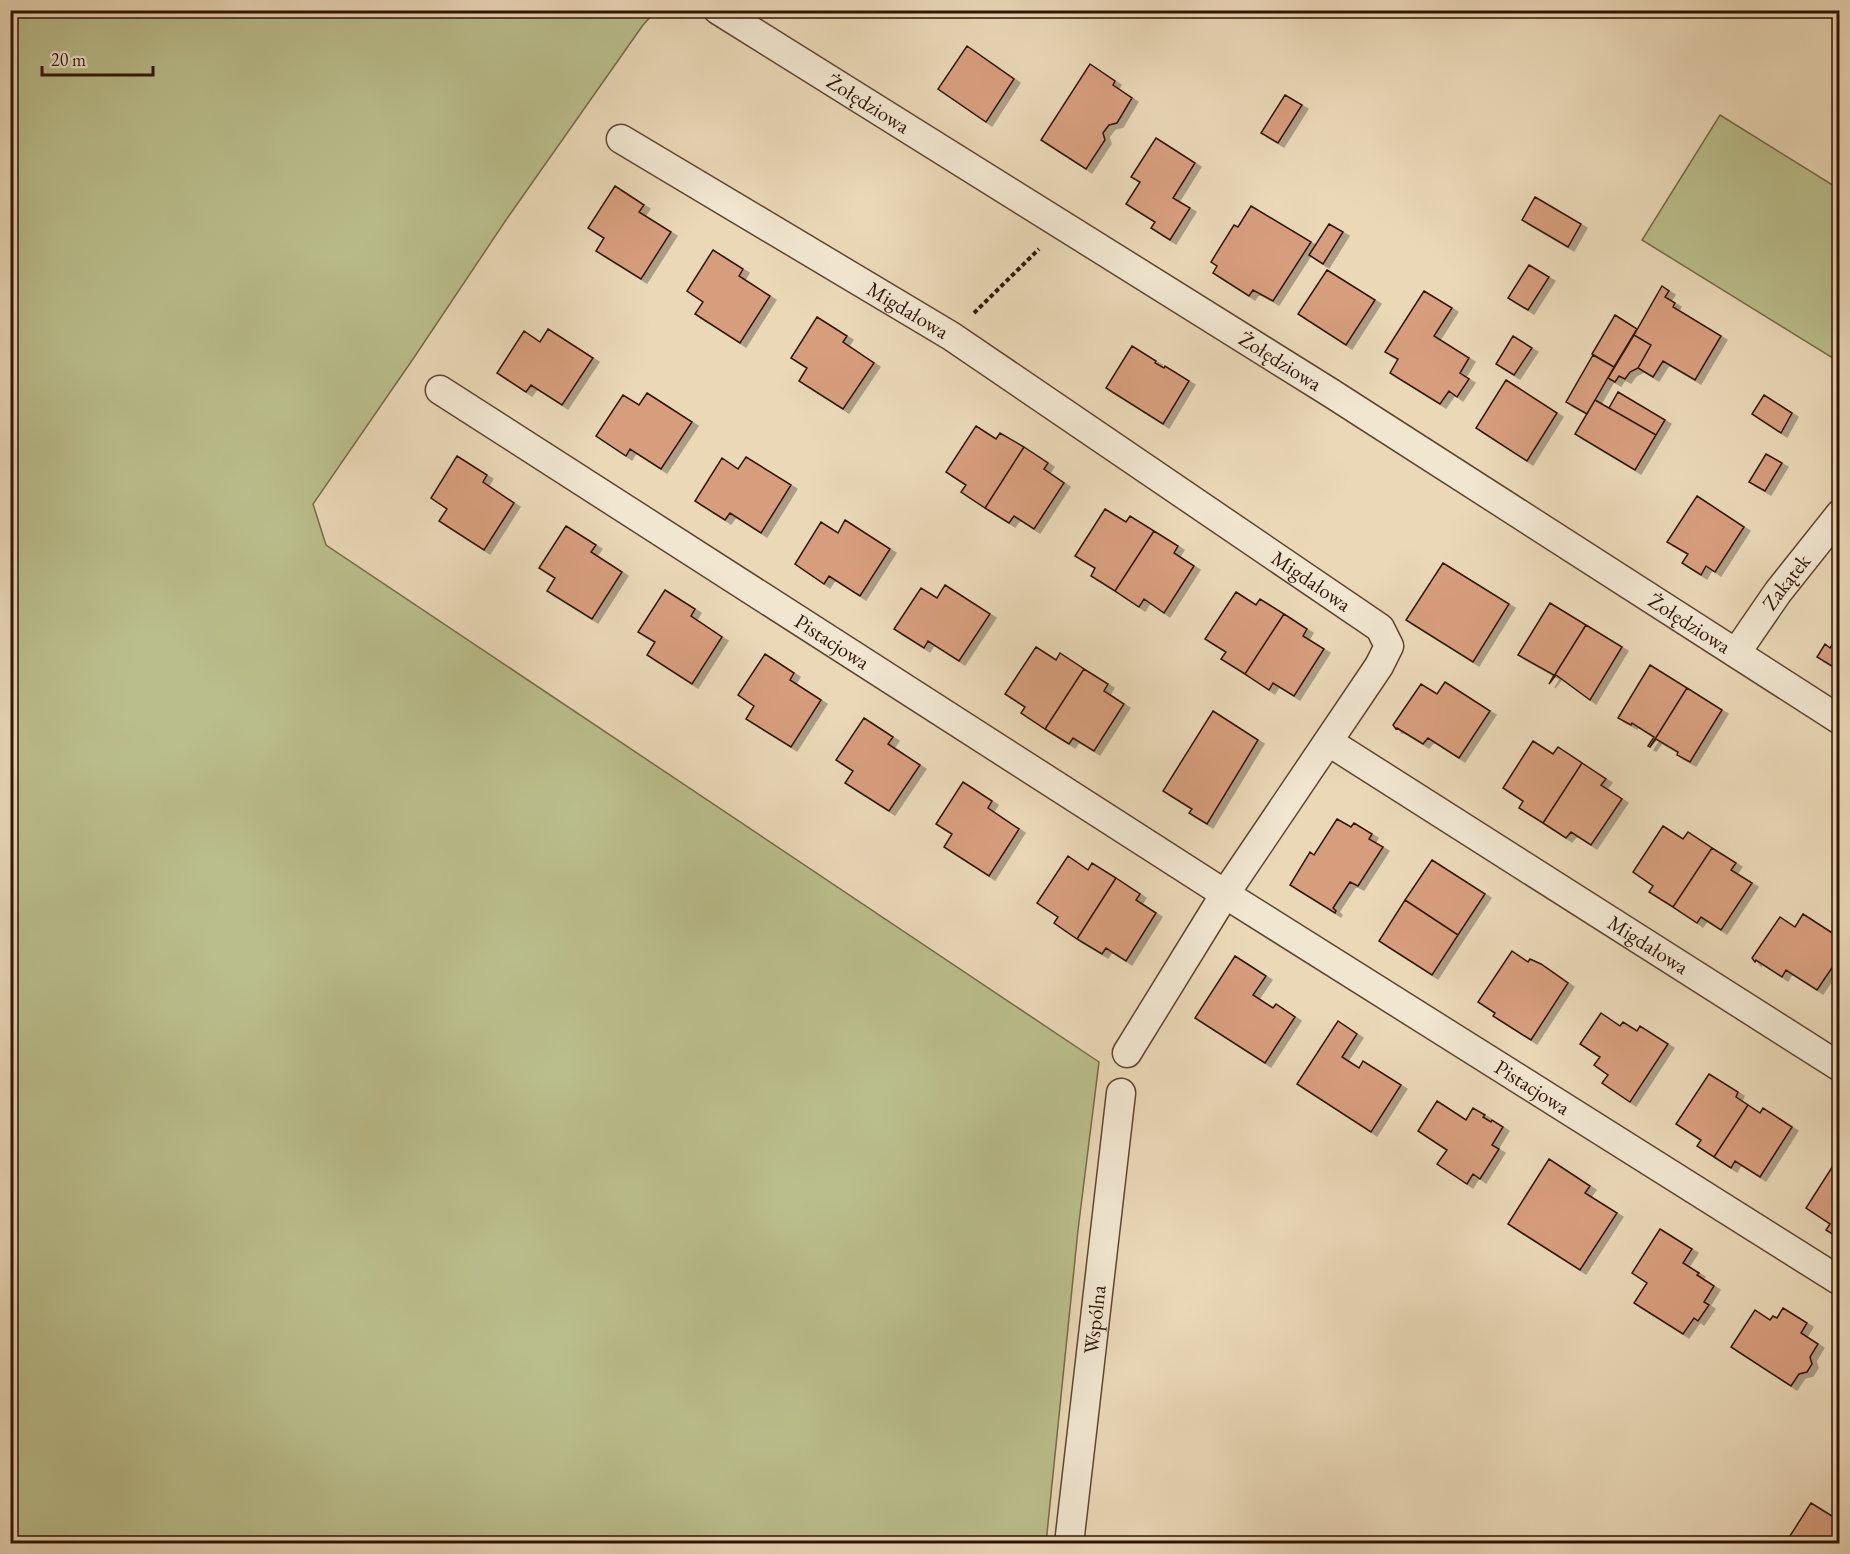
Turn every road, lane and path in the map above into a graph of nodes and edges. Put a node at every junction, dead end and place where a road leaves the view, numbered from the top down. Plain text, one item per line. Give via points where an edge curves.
1 (718, 10) edge
2 (621, 139) dead end
3 (1063, 226) junction
4 (951, 336) junction
5 (440, 390) dead end
6 (1839, 514) edge
7 (1737, 653) junction
8 (1839, 720) edge
9 (1329, 742) junction
10 (1226, 894) junction
11 (1126, 1053) dead end
12 (1839, 1066) edge
13 (1121, 1093) dead end
14 (1839, 1281) edge
15 (1069, 1544) edge

1 - 3 street, Żołędziowa
2 - 4 street, Migdałowa
3 - 4 path
3 - 7 street, Żołędziowa
4 - 9 street, Migdałowa via 1380,628 1389,646
5 - 10 street, Pistacjowa
6 - 7 street, Zakątek via 1778,592
7 - 8 street, Żołędziowa
9 - 10 street
9 - 12 street, Migdałowa
10 - 11 street
10 - 14 street, Pistacjowa
13 - 15 street, Wspólna

